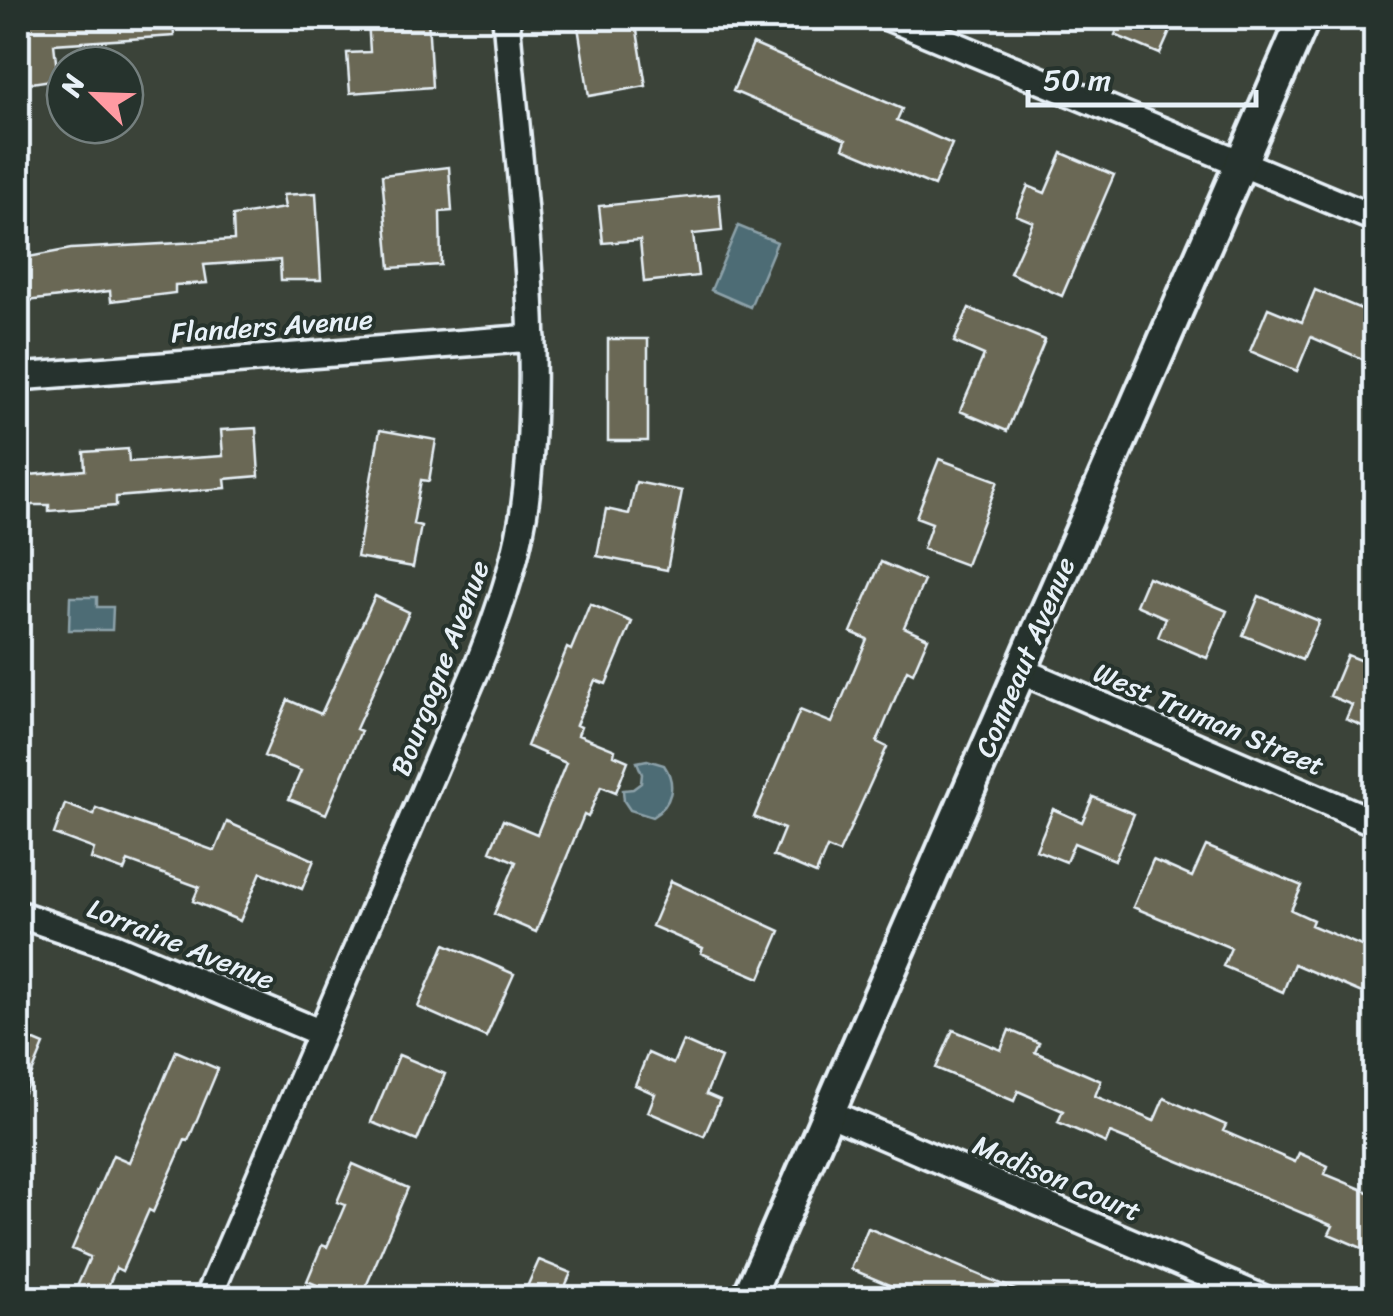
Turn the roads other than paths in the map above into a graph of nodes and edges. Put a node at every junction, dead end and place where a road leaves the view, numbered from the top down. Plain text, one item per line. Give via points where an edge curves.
1 (506, 18) edge
2 (890, 18) edge
3 (1304, 18) edge
4 (1240, 162) junction
5 (1376, 219) edge
6 (532, 338) junction
7 (18, 377) edge
8 (1019, 670) junction
9 (1376, 822) edge
10 (18, 914) edge
11 (321, 1033) junction
12 (829, 1113) junction
13 (208, 1298) edge
14 (748, 1298) edge
15 (1262, 1298) edge

1 - 6 street, Bourgogne Avenue
2 - 4 street
3 - 4 street, Conneaut Avenue
4 - 5 street
4 - 8 street, Conneaut Avenue
6 - 7 street, Flanders Avenue
6 - 11 street, Bourgogne Avenue via 527,490 492,632
8 - 9 street, West Truman Street
8 - 12 street, Conneaut Avenue
10 - 11 street, Lorraine Avenue
11 - 13 street, Bourgogne Avenue
12 - 14 street, Conneaut Avenue
12 - 15 street, Madison Court

